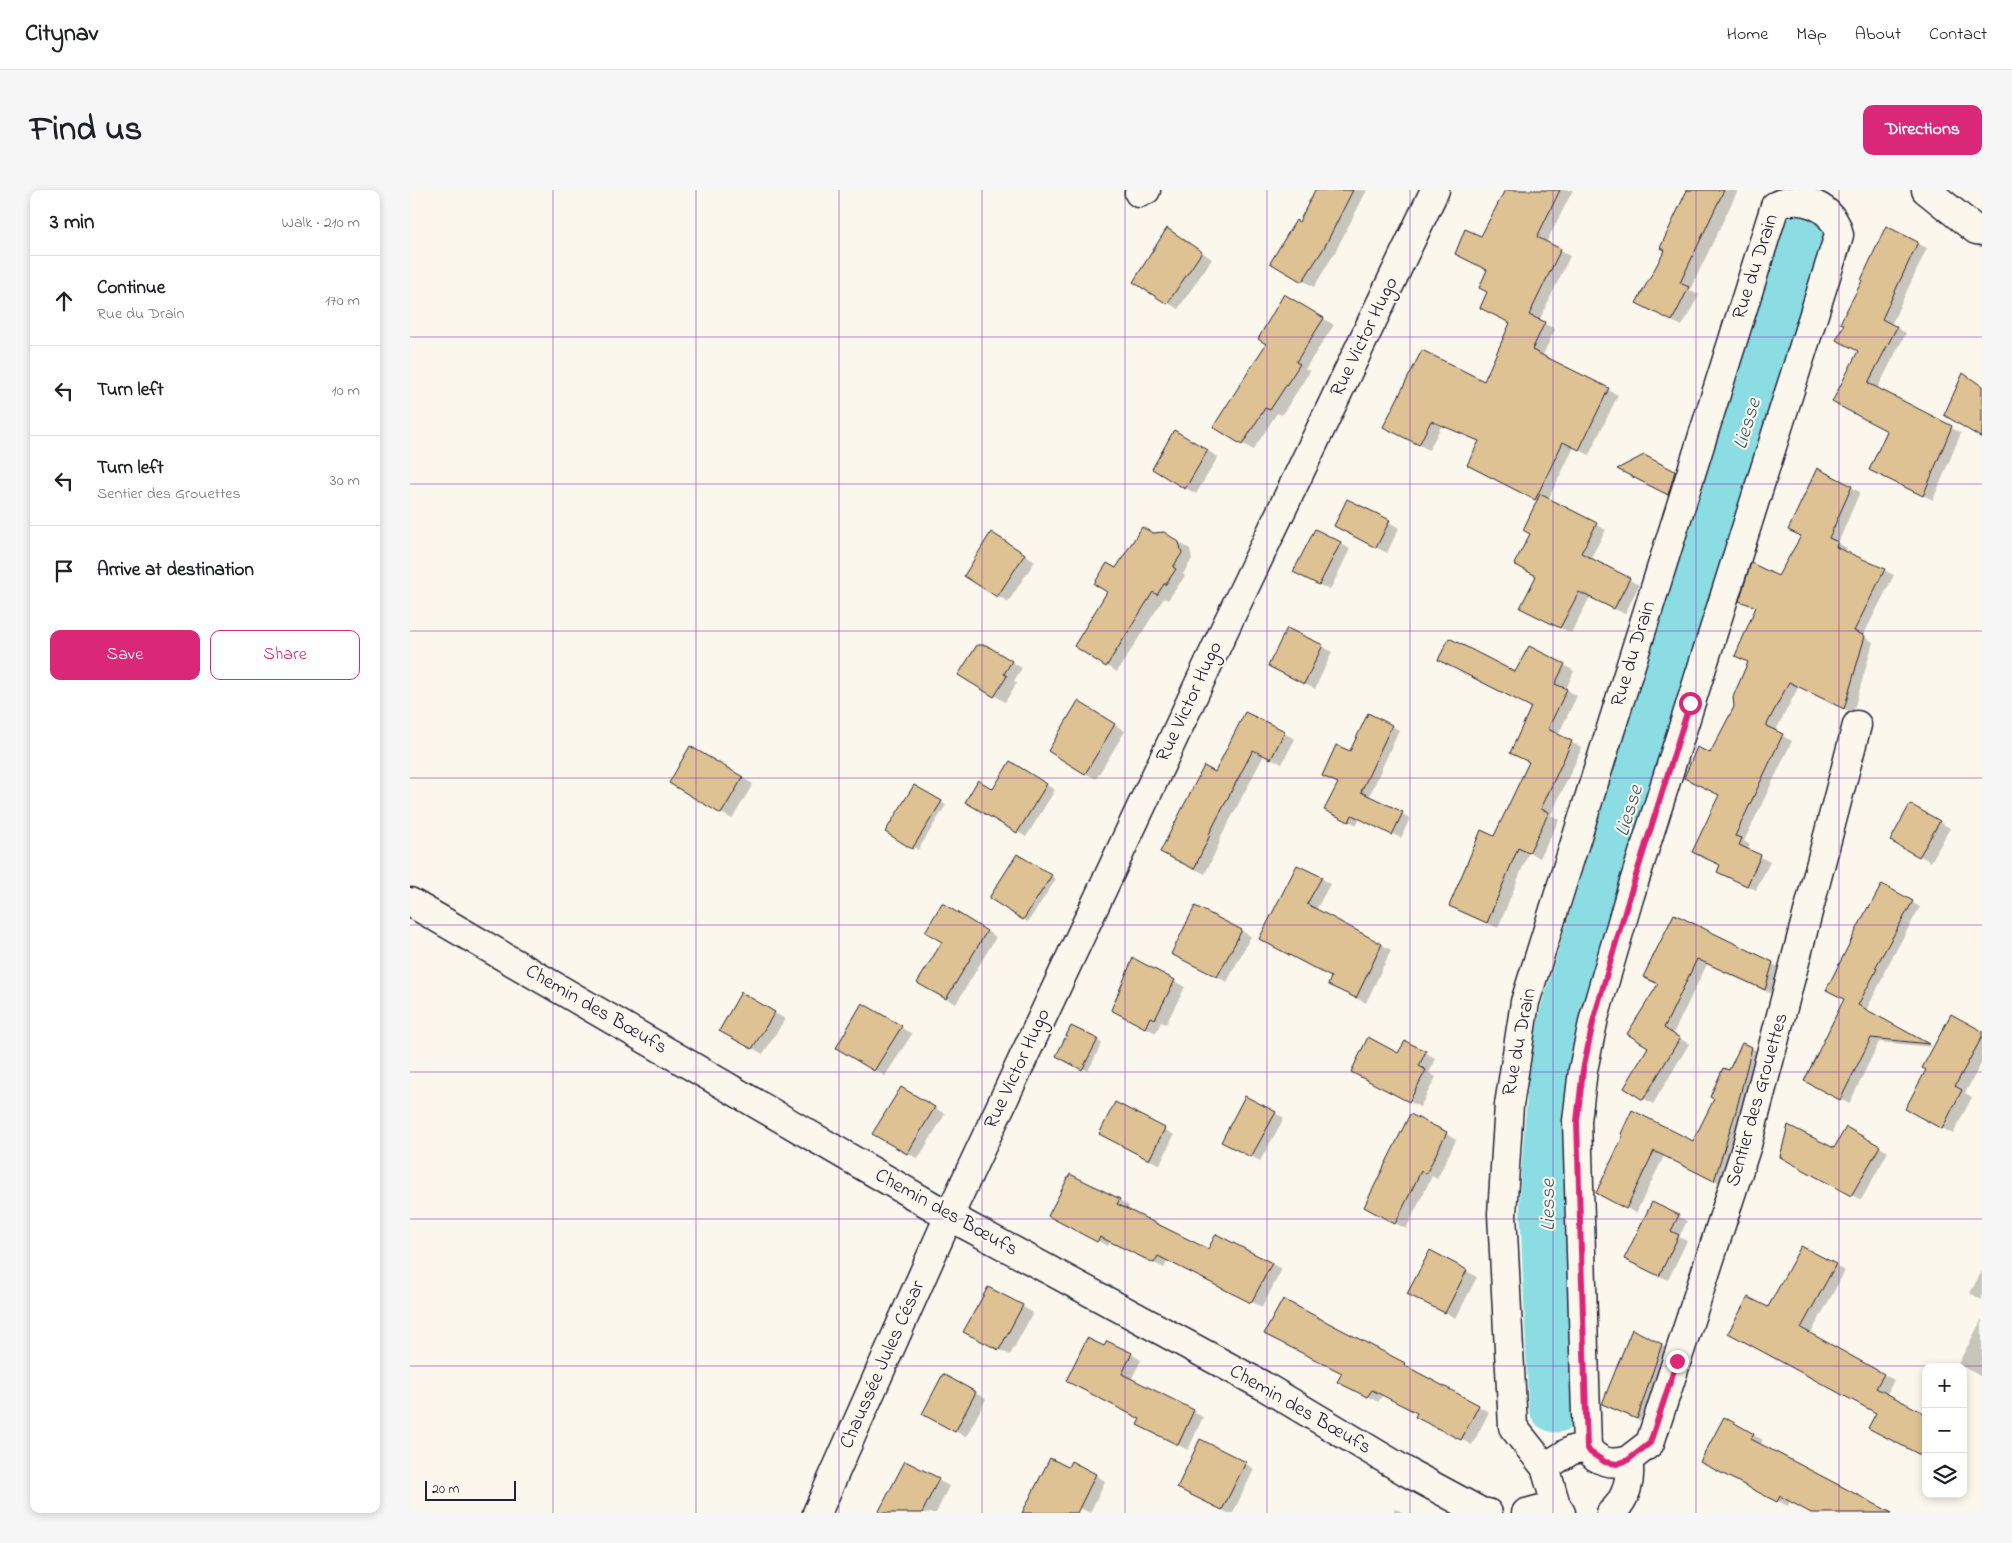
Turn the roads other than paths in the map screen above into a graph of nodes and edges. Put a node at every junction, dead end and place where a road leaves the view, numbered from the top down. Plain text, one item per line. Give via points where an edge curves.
1 (1435, 190) edge
2 (1926, 190) edge
3 (1982, 232) edge
4 (1857, 725) dead end
5 (410, 902) edge
6 (949, 1216) junction
7 (1587, 1447) junction
8 (1628, 1460) junction
9 (1545, 1467) junction
10 (1559, 1509) edge
11 (817, 1513) edge
12 (1488, 1513) edge
13 (1526, 1513) edge
14 (1611, 1513) edge

1 - 6 street, Rue Victor Hugo
2 - 3 street
4 - 8 street, Sentier des Grouettes via 1747,1144 1650,1443
5 - 6 street, Chemin des Bœufs
6 - 11 street, Chaussée Jules César
6 - 12 street, Chemin des Bœufs via 1262,1385 1407,1472
7 - 8 street via 1605,1462 1617,1464
7 - 9 street via 1572,1450
7 - 9 street, Rue du Drain via 1577,1121 1583,1070 1594,1018 1629,898 1839,235 1838,225 1832,216 1804,202 1783,202 1775,206 1525,1002 1509,1104 1502,1214 1513,1427
8 - 14 street via 1631,1474 1624,1497
9 - 10 street
10 - 13 street

